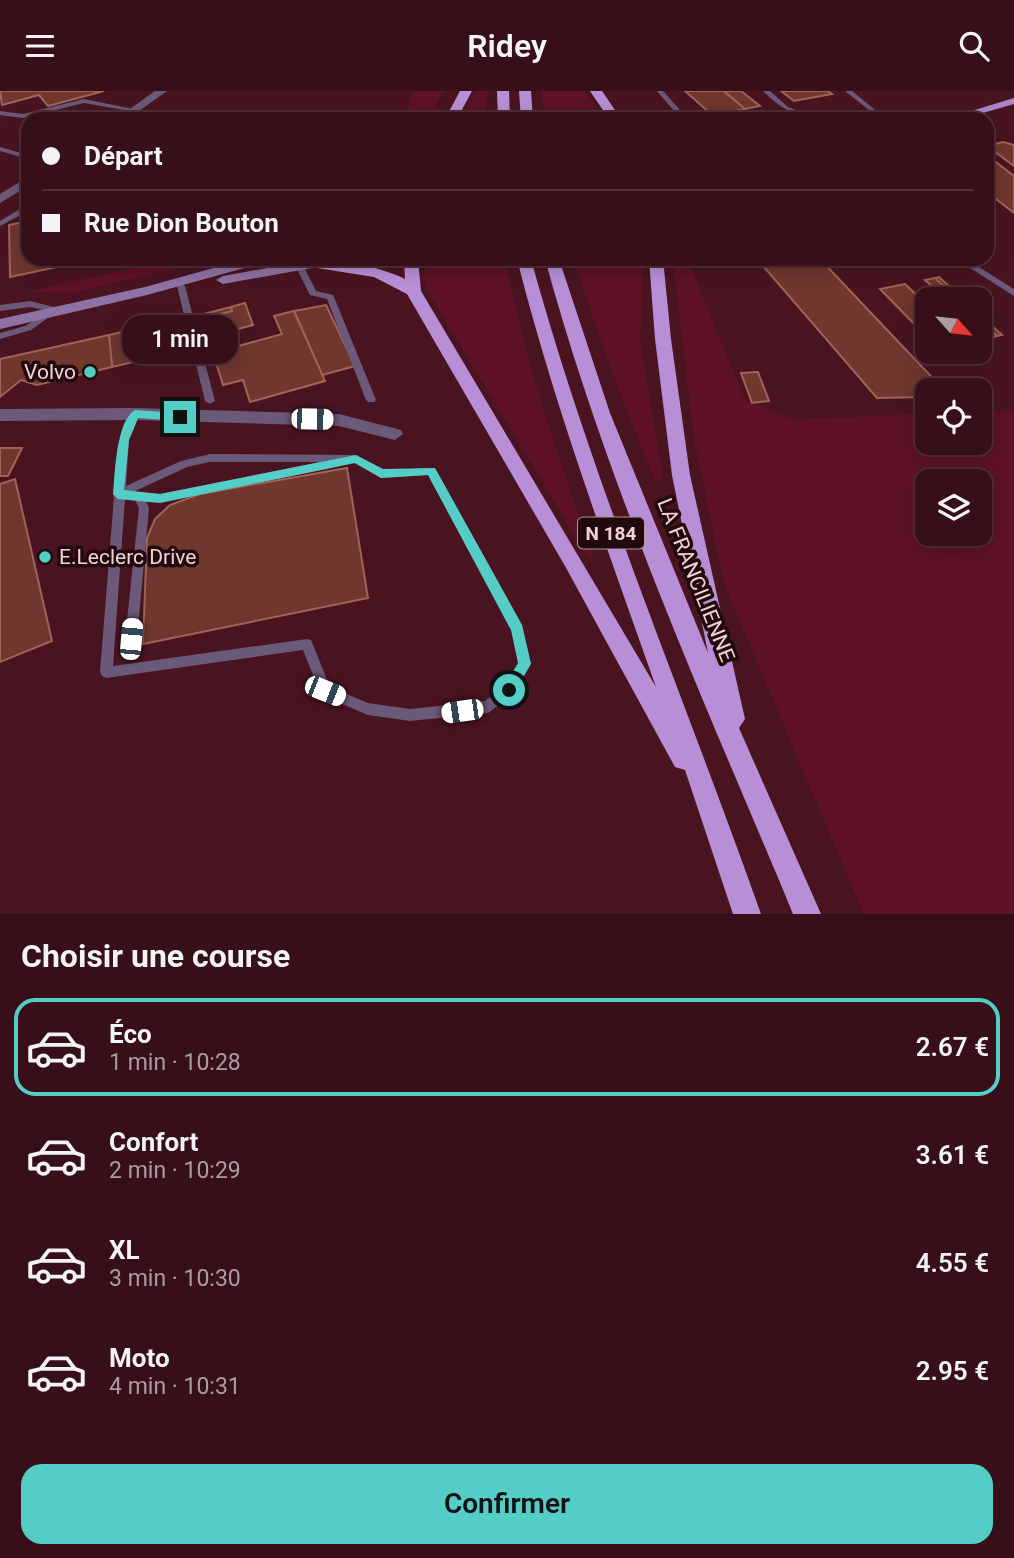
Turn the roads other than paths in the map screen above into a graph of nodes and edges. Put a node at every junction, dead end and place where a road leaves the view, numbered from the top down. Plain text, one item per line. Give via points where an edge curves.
1 (162, 91) edge
2 (466, 91) edge
3 (503, 91) edge
4 (525, 91) edge
5 (596, 91) edge
6 (660, 91) edge
7 (766, 91) edge
8 (848, 91) edge
9 (1014, 101) edge
10 (135, 110) junction
11 (1014, 111) edge
12 (39, 112) edge
13 (132, 112) edge
14 (455, 112) edge
15 (504, 112) edge
16 (526, 112) edge
17 (610, 112) edge
18 (679, 112) edge
19 (797, 112) edge
20 (875, 112) edge
21 (976, 112) edge
22 (0, 113) edge
23 (994, 114) edge
24 (21, 116) edge
25 (0, 149) edge
26 (21, 155) edge
27 (21, 186) edge
28 (0, 199) edge
29 (21, 212) edge
30 (0, 223) edge
31 (236, 266) edge
32 (306, 266) edge
33 (332, 266) edge
34 (410, 266) edge
35 (526, 266) edge
36 (554, 266) edge
37 (657, 266) edge
38 (971, 266) edge
39 (300, 267) junction
40 (181, 286) junction
41 (147, 291) junction
42 (414, 291) junction
43 (1014, 293) edge
44 (0, 308) edge
45 (48, 312) junction
46 (0, 318) edge
47 (0, 324) edge
48 (0, 336) edge
49 (371, 400) dead end
50 (210, 401) dead end
51 (135, 414) junction
52 (0, 415) edge
53 (394, 434) dead end
54 (356, 459) junction
55 (118, 494) junction
56 (139, 496) junction
57 (131, 639) dead end
58 (743, 768) junction
59 (709, 802) junction
60 (747, 914) edge
61 (807, 914) edge

1 - 10 street
2 - 14 highway
3 - 15 highway
4 - 16 highway
5 - 17 highway
6 - 18 lane
7 - 19 lane
8 - 20 lane
9 - 21 main road
10 - 12 lane via 84,101
10 - 13 street
11 - 23 main road
22 - 24 lane
25 - 26 lane
27 - 28 street
29 - 30 lane
31 - 41 main road
32 - 39 main road
33 - 42 highway via 377,272
34 - 42 highway
35 - 59 highway, N 184 via 591,479
36 - 58 highway, LA FRANCILIENNE / N 184 via 600,408
37 - 58 highway via 681,475
38 - 43 lane
39 - 40 main road
39 - 49 lane via 313,293 330,297
40 - 41 main road
40 - 50 lane
41 - 45 main road
42 - 59 highway
44 - 45 lane via 30,304
45 - 46 main road
45 - 47 main road
45 - 48 lane via 28,328
51 - 52 street
51 - 53 street via 339,420
51 - 55 lane via 124,440
54 - 55 lane via 210,458 185,464
54 - 55 lane via 381,474 431,471 518,629 524,664 509,690 488,707 410,715 368,709 325,691 307,644 106,672
54 - 56 lane via 160,498
55 - 56 lane
56 - 57 lane via 144,507
58 - 61 highway, LA FRANCILIENNE / N 184
59 - 60 highway, N 184

